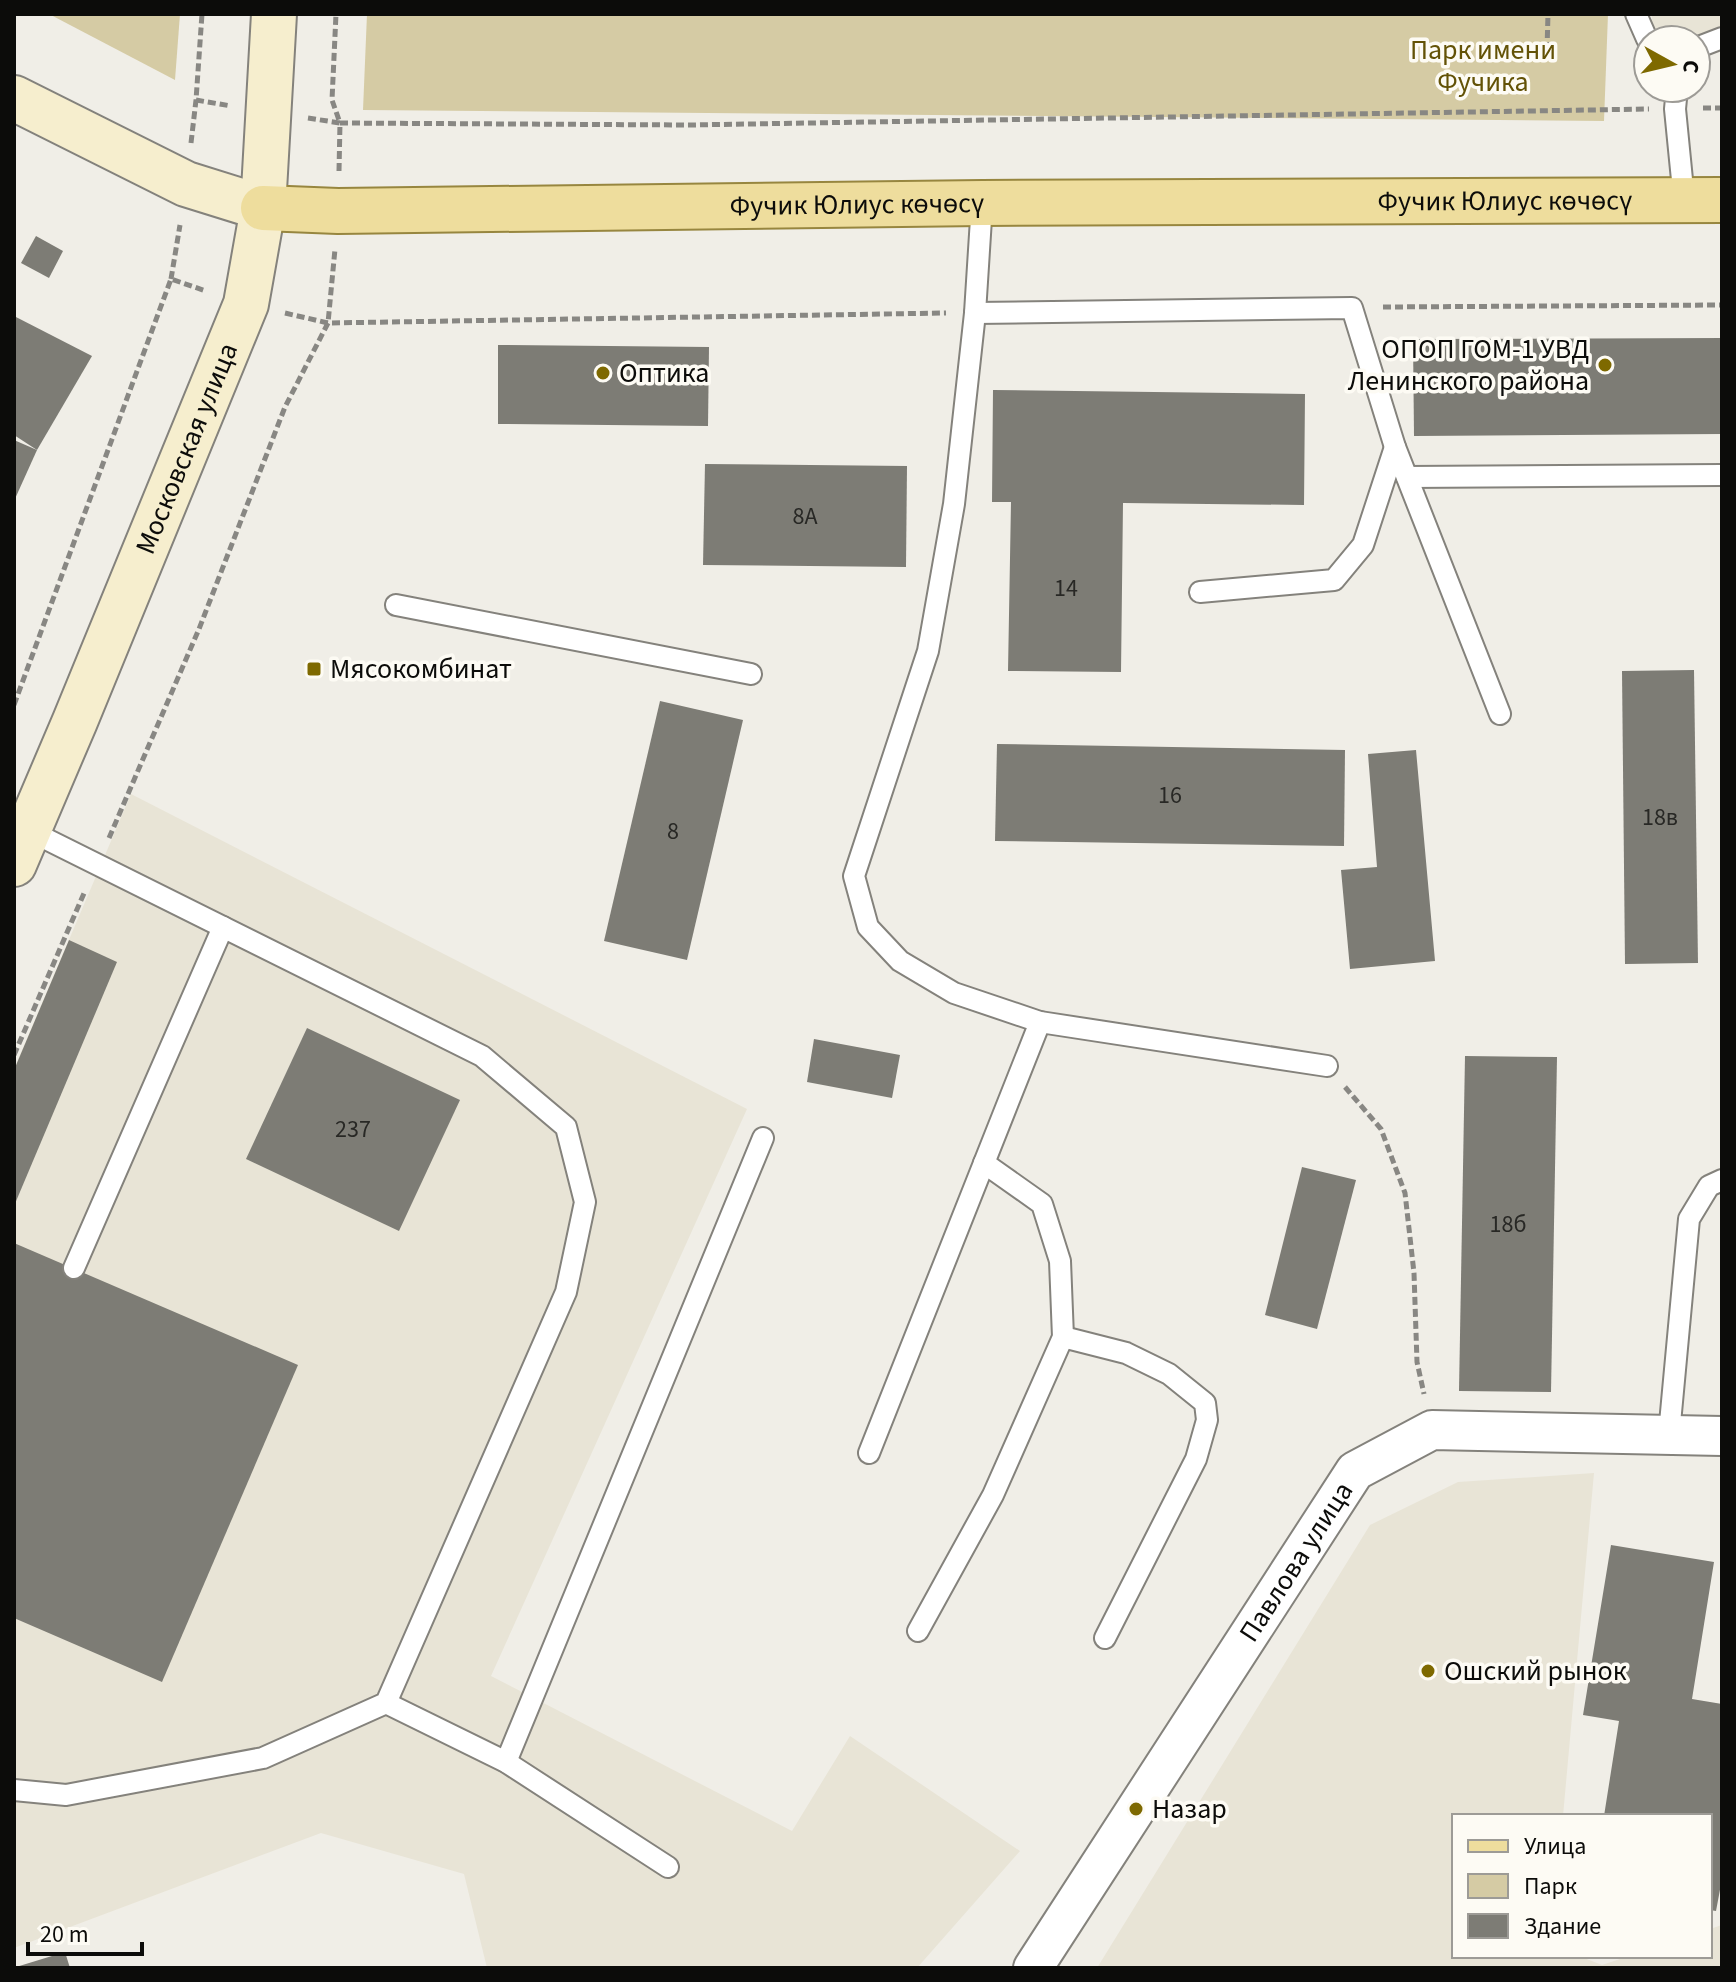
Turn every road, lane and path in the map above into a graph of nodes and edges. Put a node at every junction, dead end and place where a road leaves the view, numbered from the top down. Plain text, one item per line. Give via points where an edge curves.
1 (274, 14) edge
2 (336, 14) edge
3 (1548, 14) edge
4 (1547, 50) dead end
5 (14, 98) edge
6 (1632, 99) edge
7 (1678, 104) edge
8 (340, 123) junction
9 (1703, 200) edge
10 (982, 203) junction
11 (263, 208) junction
12 (338, 211) junction
13 (246, 304) junction
14 (1722, 305) edge
15 (1352, 308) junction
16 (975, 313) junction
17 (328, 323) junction
18 (1395, 447) junction
19 (1722, 475) edge
20 (1407, 477) junction
21 (1200, 592) dead end
22 (396, 605) dead end
23 (751, 674) dead end
24 (14, 705) edge
25 (1500, 714) dead end
26 (21, 847) edge
27 (97, 864) junction
28 (223, 927) junction
29 (1040, 1022) junction
30 (14, 1055) edge
31 (1327, 1066) joint
32 (763, 1138) dead end
33 (984, 1163) junction
34 (1722, 1180) edge
35 (74, 1268) dead end
36 (1063, 1337) junction
37 (1432, 1430) junction
38 (1669, 1434) junction
39 (1722, 1436) edge
40 (869, 1453) dead end
41 (918, 1631) dead end
42 (1105, 1638) dead end
43 (386, 1703) junction
44 (506, 1762) junction
45 (14, 1790) edge
46 (668, 1867) dead end
47 (1033, 1968) edge

1 - 11 main road, Московская улица
2 - 8 path via 332,100
3 - 4 path
5 - 11 main road, Фучик Юлиус көчөсү via 186,184
6 - 8 path via 689,125
7 - 9 lane
8 - 12 path
9 - 10 main road, Фучик Юлиус көчөсү
10 - 12 main road, Фучик Юлиус көчөсү
10 - 16 lane
11 - 12 main road, Фучик Юлиус көчөсү
11 - 13 main road, Московская улица
12 - 17 path
13 - 17 path
13 - 24 path via 171,279
13 - 26 main road, Московская улица
14 - 15 path
15 - 16 lane
15 - 18 lane
16 - 17 path
16 - 29 lane via 954,504 928,651 854,876 868,927 900,961 954,993
17 - 27 path via 285,407 199,629
18 - 20 lane
18 - 21 lane via 1363,545 1334,580
19 - 20 lane
20 - 25 lane
22 - 23 lane
26 - 27 lane
27 - 28 lane
27 - 30 path
28 - 35 lane
28 - 43 lane via 482,1056 566,1127 585,1202 566,1292
29 - 31 lane
29 - 33 lane
31 - 37 path via 1381,1129 1405,1193 1417,1362
32 - 44 lane
33 - 36 lane via 1042,1204 1060,1261
33 - 40 lane
34 - 38 lane via 1709,1186 1689,1219
36 - 41 lane via 993,1495
36 - 42 lane via 1126,1353 1169,1374 1205,1403 1207,1420 1196,1459
37 - 38 street, Павлова улица
37 - 47 street, Павлова улица via 1355,1471
38 - 39 street, Павлова улица
43 - 44 lane
43 - 45 lane via 263,1758 66,1795
44 - 46 lane

